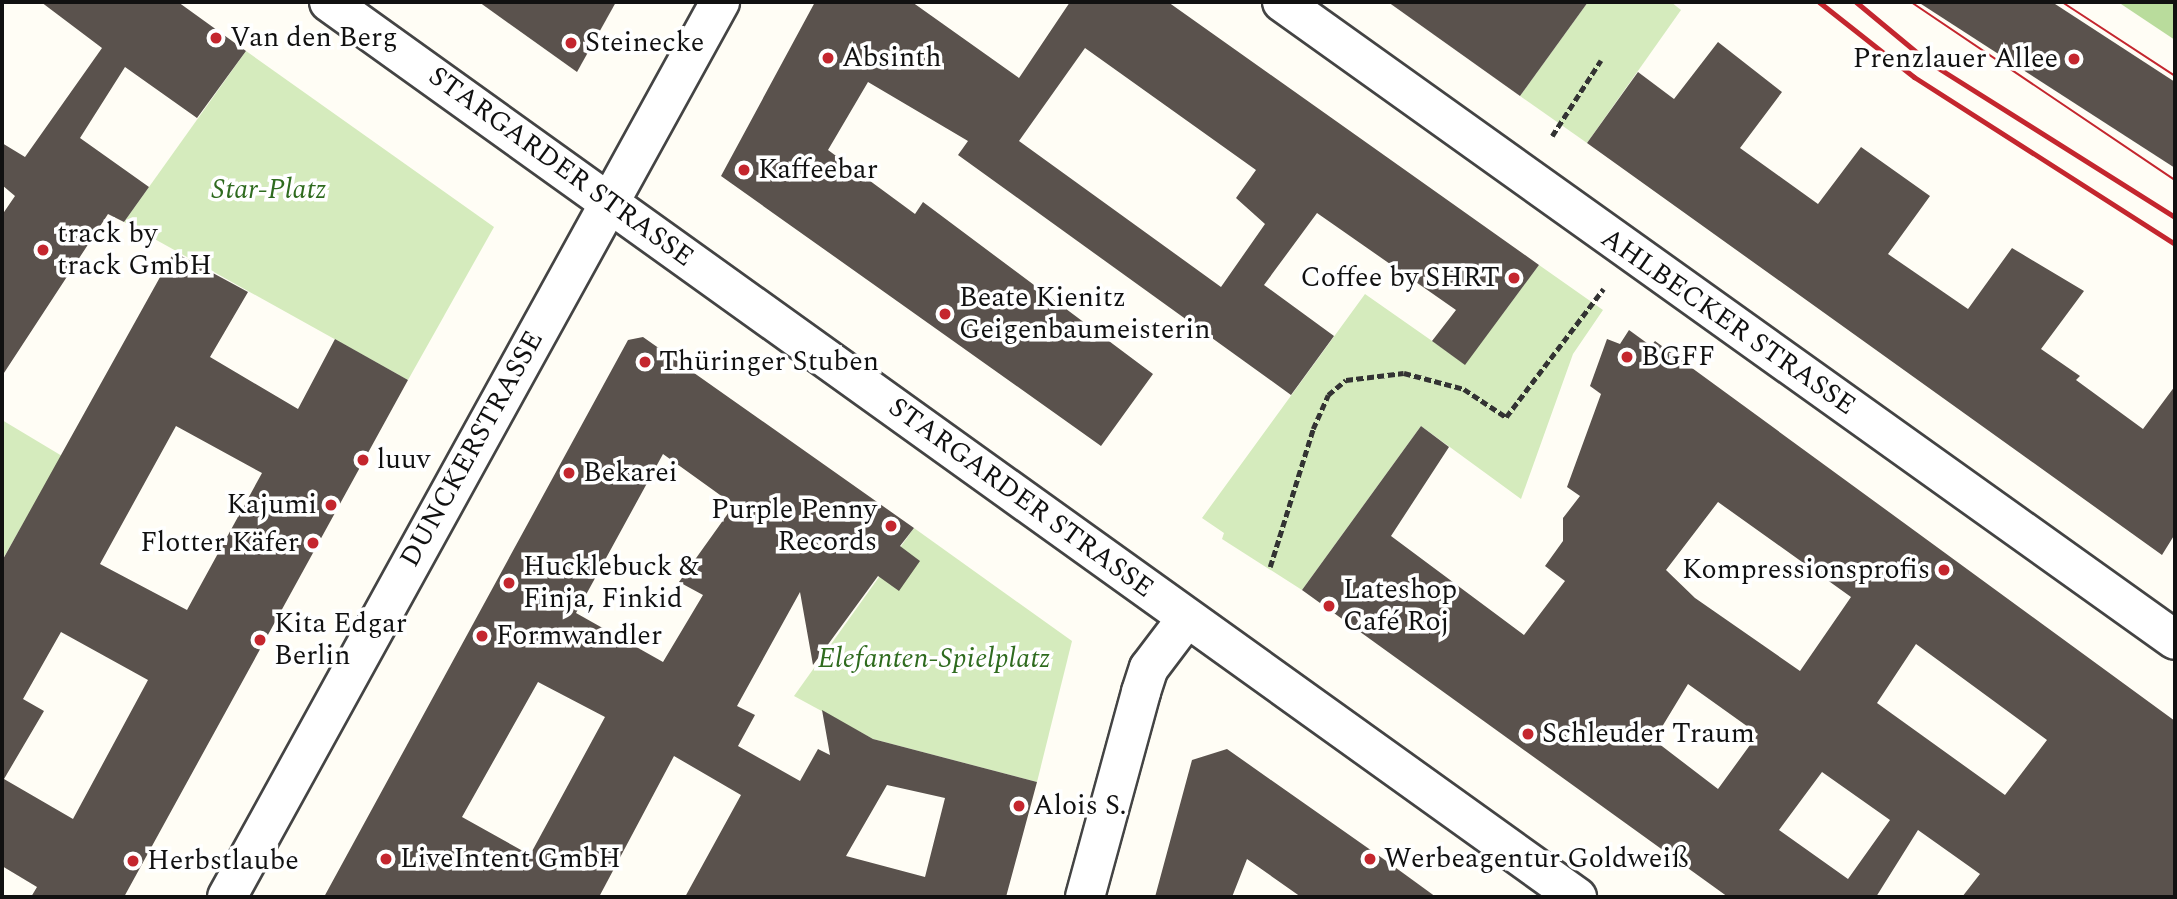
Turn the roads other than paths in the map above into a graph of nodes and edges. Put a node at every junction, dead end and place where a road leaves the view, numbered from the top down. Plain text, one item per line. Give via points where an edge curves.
1 (329, 2) edge
2 (720, 2) edge
3 (1282, 2) edge
4 (607, 199) junction
5 (1186, 619) junction
6 (2175, 640) edge
7 (227, 897) edge
8 (1085, 897) edge
9 (1577, 897) edge

1 - 4 street, STARGARDER STRASSE
2 - 4 street, DUNCKERSTRASSE
3 - 6 street, AHLBECKER STRASSE
4 - 5 street, STARGARDER STRASSE
4 - 7 street, DUNCKERSTRASSE
5 - 8 street via 1149,668
5 - 9 street, STARGARDER STRASSE

